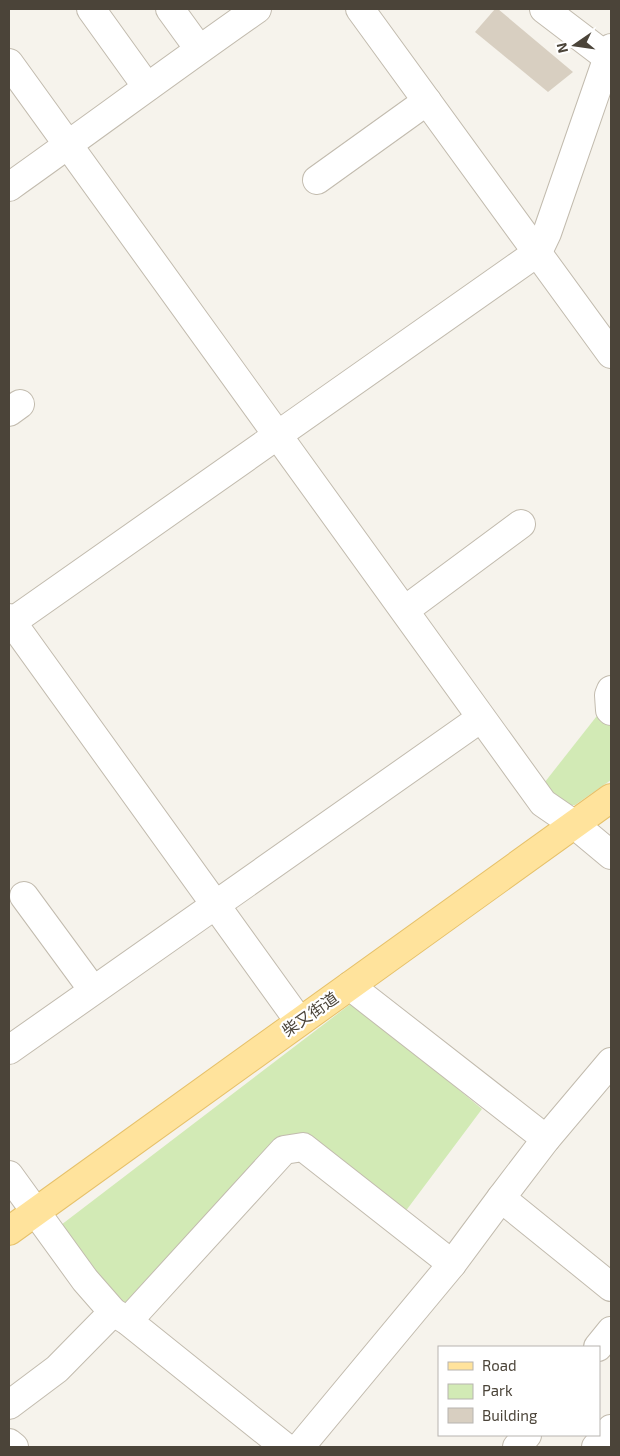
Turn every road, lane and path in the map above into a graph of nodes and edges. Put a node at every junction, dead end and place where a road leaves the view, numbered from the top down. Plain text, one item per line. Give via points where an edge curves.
1 (91, 9) edge
2 (170, 9) edge
3 (257, 9) edge
4 (360, 9) edge
5 (544, 9) edge
6 (199, 49) junction
7 (610, 55) edge
8 (9, 63) edge
9 (147, 87) junction
10 (427, 101) junction
11 (69, 145) junction
12 (317, 180) dead end
13 (9, 186) edge
14 (538, 252) junction
15 (611, 354) edge
16 (277, 434) junction
17 (521, 524) dead end
18 (405, 610) junction
19 (10, 621) edge
20 (611, 690) edge
21 (611, 711) edge
22 (480, 718) junction
23 (611, 798) edge
24 (575, 825) junction
25 (611, 855) edge
26 (24, 896) dead end
27 (215, 904) junction
28 (350, 986) junction
29 (93, 990) junction
30 (299, 1021) junction
31 (9, 1050) edge
32 (609, 1069) edge
33 (546, 1139) junction
34 (9, 1175) edge
35 (500, 1198) junction
36 (36, 1212) junction
37 (9, 1231) edge
38 (452, 1264) junction
39 (611, 1287) edge
40 (120, 1316) junction
41 (611, 1331) edge
42 (599, 1346) edge
43 (9, 1405) edge
44 (611, 1429) edge
45 (9, 1443) edge
46 (14, 1447) edge
47 (285, 1447) edge
48 (300, 1447) edge
49 (596, 1447) edge

1 - 9 street
2 - 6 street
3 - 6 street
4 - 10 street
5 - 7 street
6 - 9 street
7 - 14 street
8 - 11 street
9 - 11 street
10 - 12 street
10 - 14 street
11 - 13 street
11 - 16 street
14 - 15 street
14 - 16 street
16 - 18 street
16 - 19 street
17 - 18 street
18 - 22 street
19 - 27 street
20 - 21 street
22 - 24 street via 544,803
22 - 27 street
23 - 24 main road, 柴又街道
24 - 25 street
24 - 28 main road, 柴又街道
26 - 29 street
27 - 29 street
27 - 30 street
28 - 30 main road, 柴又街道
28 - 33 street
29 - 31 street
30 - 36 main road, 柴又街道
32 - 33 street
33 - 35 street
34 - 36 street
35 - 38 street
35 - 39 street
36 - 37 main road, 柴又街道
36 - 40 street via 85,1280
38 - 40 street via 302,1147 284,1150
38 - 48 street
40 - 43 street
40 - 47 street
41 - 42 street
44 - 49 street
45 - 46 street

